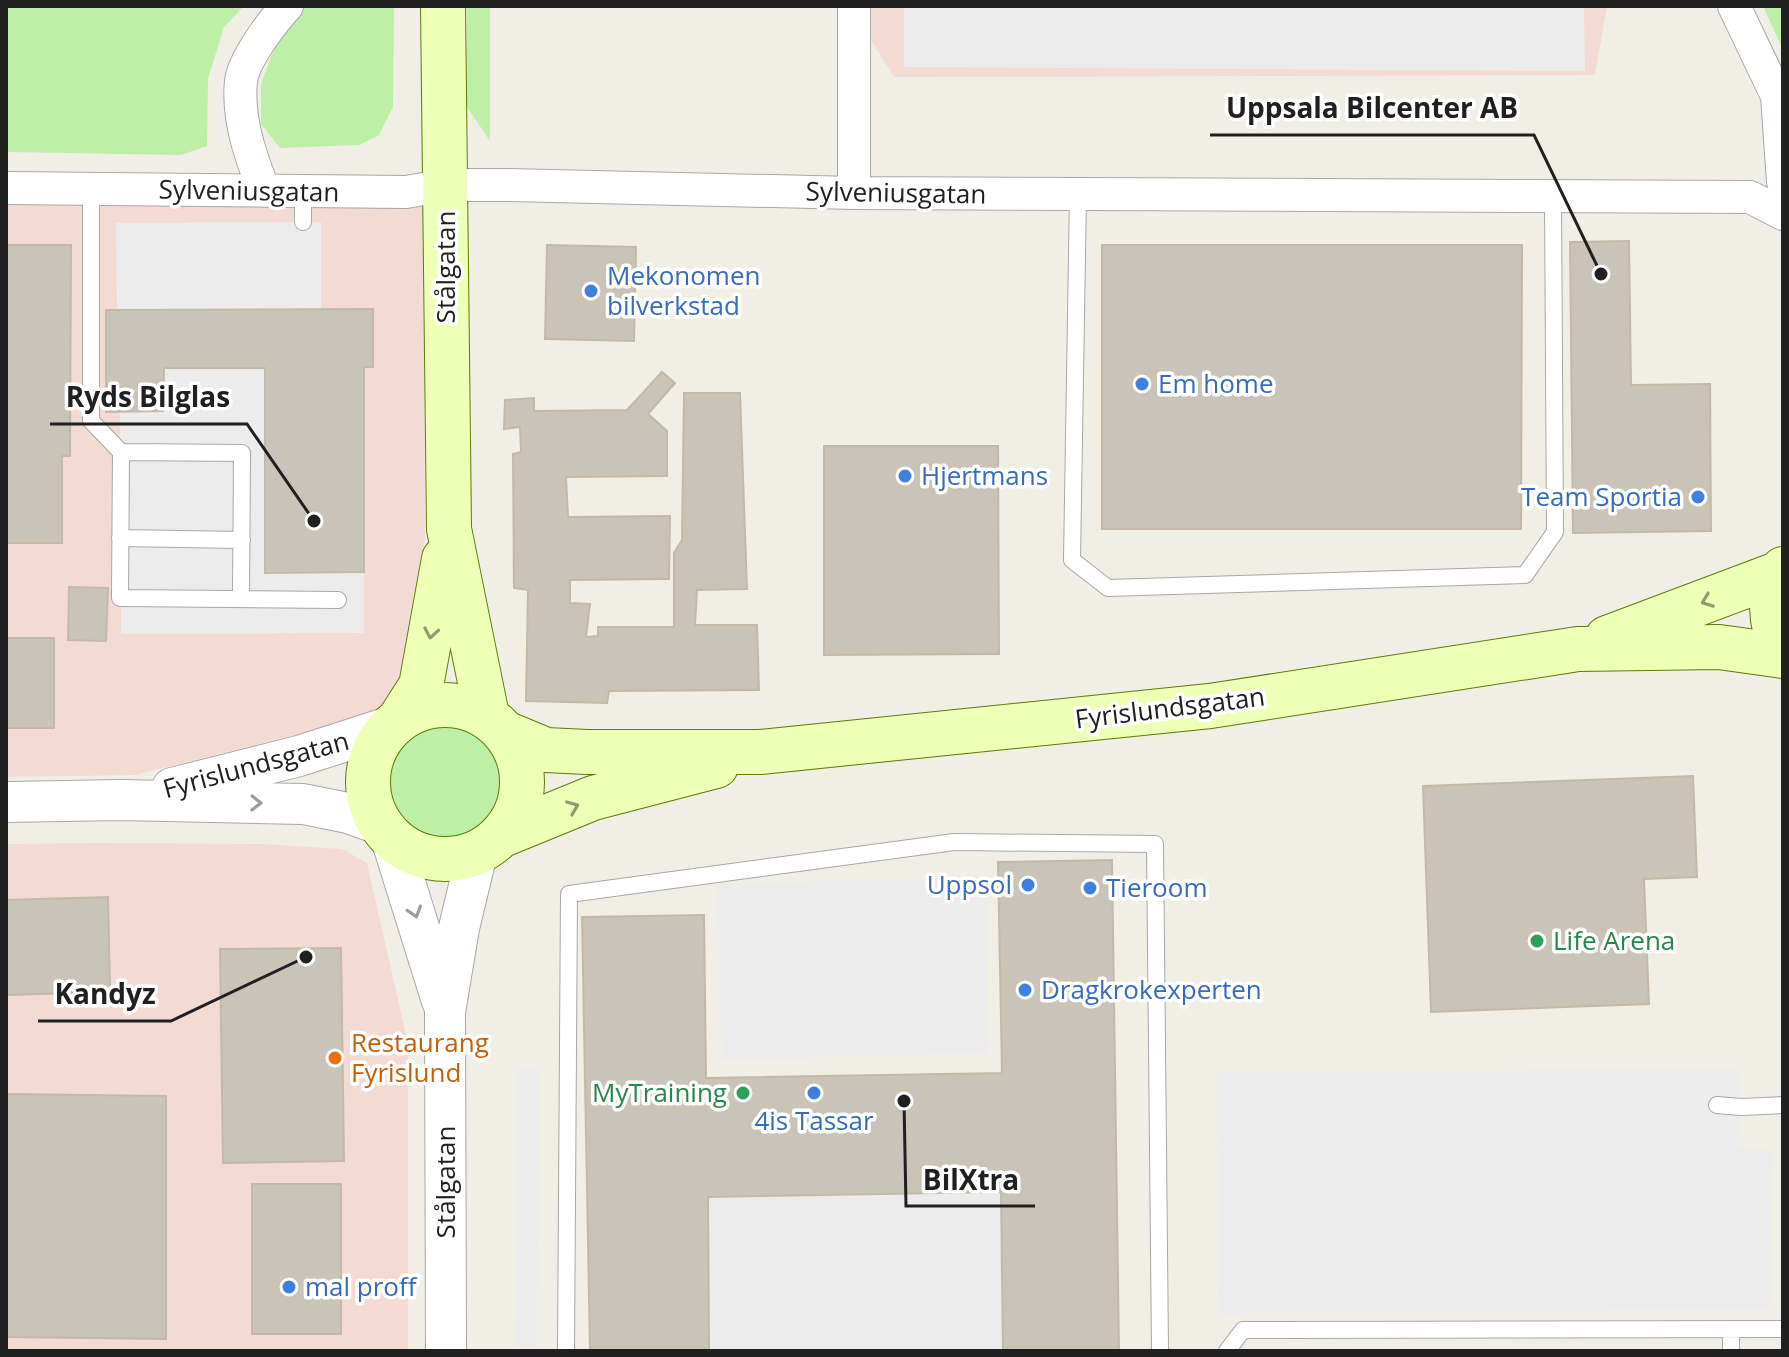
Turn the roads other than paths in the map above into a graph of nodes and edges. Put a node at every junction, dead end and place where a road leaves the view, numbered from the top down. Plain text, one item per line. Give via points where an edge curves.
1 (287, 6) edge
2 (443, 6) edge
3 (854, 6) edge
4 (1734, 6) edge
5 (1783, 182) edge
6 (446, 185) junction
7 (6, 188) edge
8 (91, 189) junction
9 (264, 191) junction
10 (854, 193) junction
11 (1078, 194) junction
12 (1553, 196) junction
13 (1783, 214) edge
14 (121, 452) junction
15 (449, 529) junction
16 (120, 538) junction
17 (242, 540) junction
18 (1782, 571) edge
19 (241, 599) junction
20 (338, 600) dead end
21 (1783, 648) edge
22 (1578, 649) junction
23 (1783, 656) edge
24 (395, 722) junction
25 (496, 724) junction
26 (760, 752) junction
27 (122, 800) junction
28 (6, 802) edge
29 (385, 831) junction
30 (488, 845) junction
31 (445, 1012) junction
32 (1717, 1105) dead end
33 (1783, 1105) edge
34 (1731, 1329) junction
35 (1783, 1329) edge
36 (446, 1351) edge
37 (566, 1351) edge
38 (1160, 1351) edge
39 (1227, 1351) edge
40 (1731, 1351) edge

1 - 9 street via 267,27 241,79 245,141
2 - 6 main road, Stålgatan
3 - 10 street
4 - 5 street via 1777,96
6 - 9 street, Sylveniusgatan via 303,207
6 - 10 street, Sylveniusgatan
6 - 15 main road, Stålgatan
7 - 8 street, Sylveniusgatan
8 - 9 street, Sylveniusgatan
8 - 14 lane via 91,421
10 - 11 street, Sylveniusgatan
11 - 12 street, Sylveniusgatan
11 - 12 lane via 1072,560 1108,588 1525,575 1555,532
12 - 13 street, Sylveniusgatan via 1750,197
14 - 16 lane
14 - 17 lane via 242,453
15 -> 24 main road, Stålgatan via 421,686
15 - 25 main road, Stålgatan
16 - 17 lane
16 - 19 lane via 120,598
17 - 19 lane
18 - 21 main road via 1772,616
18 -> 22 main road, Fyrislundsgatan
19 - 20 lane
22 - 23 main road, Fyrislundsgatan via 1719,647
22 - 26 main road, Fyrislundsgatan via 1210,706
24 - 25 main road via 422,707 444,704 466,707
24 - 27 street, Fyrislundsgatan via 299,756
24 - 29 main road via 374,748 367,774 369,800
25 - 26 main road, Fyrislundsgatan via 546,750
25 - 30 main road via 517,752 521,797 513,818
30 -> 26 main road, Fyrislundsgatan via 593,798
27 - 28 street, Fyrislundsgatan
27 -> 29 street, Fyrislundsgatan via 303,804 348,813
29 - 30 main road via 409,852 431,859 455,859
29 -> 31 street, Stålgatan
30 - 31 street, Stålgatan via 459,928
31 - 36 street, Stålgatan
32 - 33 lane
34 - 35 lane
34 - 39 lane via 1243,1330
34 - 40 lane
37 - 38 lane via 569,894 954,842 1155,844

